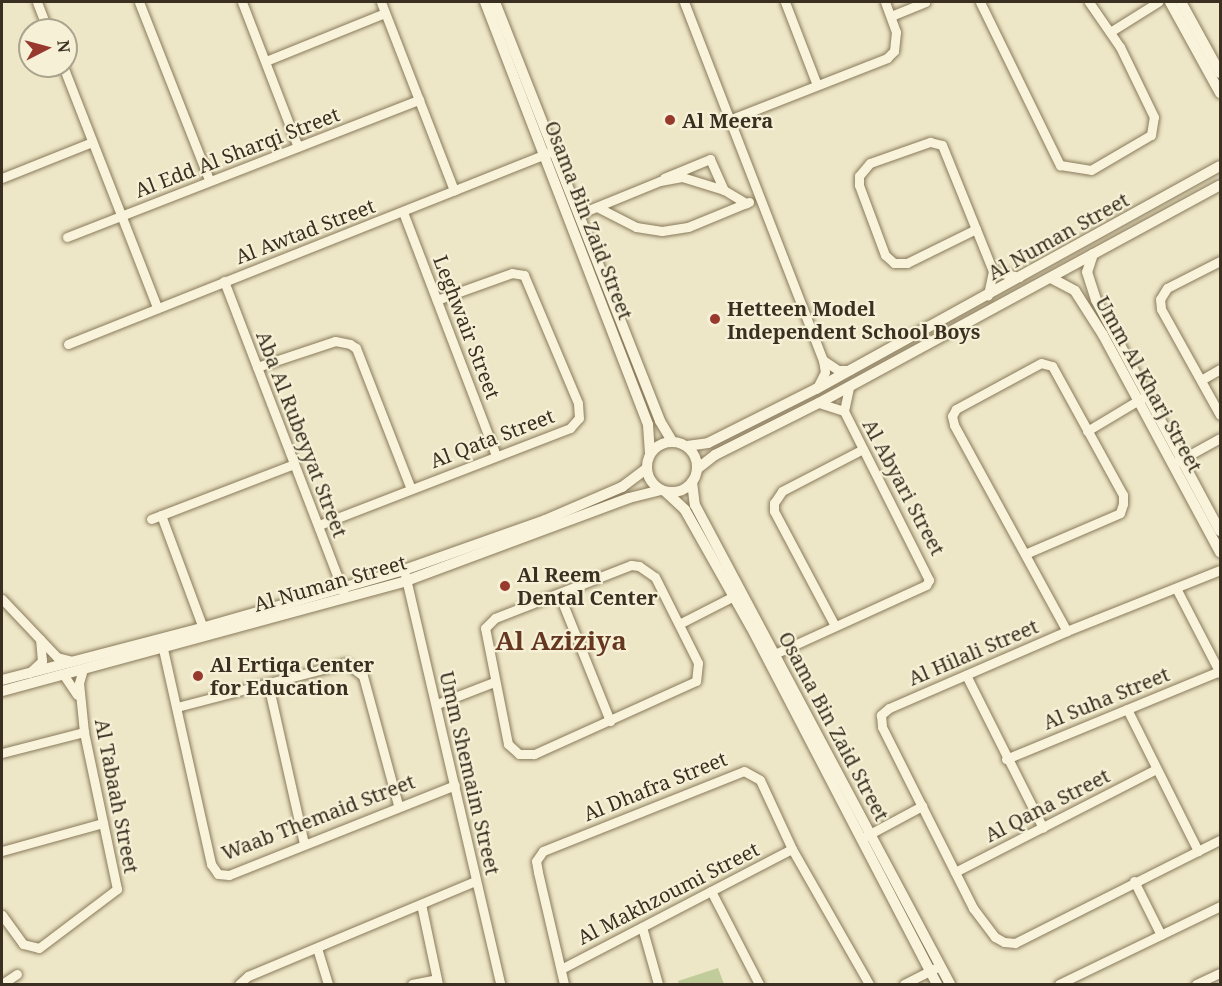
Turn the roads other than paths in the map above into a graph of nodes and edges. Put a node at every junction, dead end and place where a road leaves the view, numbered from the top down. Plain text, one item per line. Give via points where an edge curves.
1 (37, 2) edge
2 (139, 2) edge
3 (242, 2) edge
4 (381, 2) edge
5 (485, 2) edge
6 (495, 2) edge
7 (684, 2) edge
8 (785, 2) edge
9 (885, 2) edge
10 (925, 2) edge
11 (980, 2) edge
12 (1089, 2) edge
13 (1158, 2) edge
14 (1170, 2) edge
15 (1181, 2) edge
16 (385, 13) junction
17 (891, 16) junction
18 (43, 18) edge
19 (1110, 32) junction
20 (266, 61) junction
21 (1221, 73) edge
22 (68, 78) edge
23 (817, 85) junction
24 (1221, 93) edge
25 (419, 100) junction
26 (729, 120) junction
27 (92, 142) junction
28 (298, 147) junction
29 (550, 152) junction
30 (1221, 166) edge
31 (2, 177) edge
32 (209, 180) junction
33 (660, 182) junction
34 (1221, 184) edge
35 (454, 190) junction
36 (724, 190) junction
37 (760, 199) junction
38 (746, 203) junction
39 (597, 207) junction
40 (403, 212) junction
41 (579, 214) junction
42 (123, 216) junction
43 (976, 229) junction
44 (67, 237) dead end
45 (1093, 254) junction
46 (1221, 261) edge
47 (993, 271) junction
48 (1021, 277) junction
49 (1051, 278) junction
50 (224, 281) junction
51 (988, 295) junction
52 (437, 300) junction
53 (157, 308) junction
54 (68, 344) dead end
55 (823, 360) junction
56 (257, 367) junction
57 (855, 369) junction
58 (1221, 369) edge
59 (1201, 380) junction
60 (849, 387) junction
61 (816, 389) junction
62 (1143, 398) junction
63 (819, 403) junction
64 (844, 411) junction
65 (1221, 415) edge
66 (1087, 431) junction
67 (1221, 438) edge
68 (672, 441) junction
69 (687, 446) junction
70 (863, 449) junction
71 (650, 453) junction
72 (496, 455) junction
73 (1177, 462) junction
74 (294, 464) junction
75 (646, 469) junction
76 (697, 469) junction
77 (692, 482) junction
78 (411, 489) junction
79 (664, 491) junction
80 (161, 514) junction
81 (150, 519) dead end
82 (319, 525) junction
83 (1221, 531) edge
84 (1221, 552) edge
85 (1025, 554) junction
86 (1221, 570) edge
87 (405, 575) junction
88 (1176, 588) junction
89 (738, 593) junction
90 (344, 594) junction
91 (559, 594) junction
92 (2, 599) edge
93 (679, 624) junction
94 (834, 624) junction
95 (1066, 631) junction
96 (205, 632) junction
97 (40, 639) junction
98 (162, 644) junction
99 (772, 656) junction
100 (79, 665) junction
101 (30, 672) junction
102 (1220, 672) edge
103 (63, 674) junction
104 (966, 675) junction
105 (2, 680) edge
106 (494, 682) junction
107 (268, 684) junction
108 (2, 691) edge
109 (81, 703) junction
110 (437, 704) junction
111 (177, 707) junction
112 (1127, 709) junction
113 (610, 721) junction
114 (84, 732) junction
115 (2, 753) edge
116 (1006, 759) junction
117 (1156, 769) junction
118 (455, 784) junction
119 (398, 805) junction
120 (921, 806) junction
121 (103, 823) junction
122 (1043, 828) junction
123 (865, 837) junction
124 (1221, 840) edge
125 (304, 844) junction
126 (792, 849) junction
127 (2, 851) edge
128 (1198, 851) junction
129 (955, 872) junction
130 (475, 881) junction
131 (1134, 881) junction
132 (711, 891) junction
133 (421, 904) junction
134 (1221, 906) edge
135 (2, 915) edge
136 (642, 927) junction
137 (1161, 935) junction
138 (317, 948) junction
139 (940, 966) junction
140 (561, 969) junction
141 (930, 971) junction
142 (1221, 973) edge
143 (17, 974) dead end
144 (438, 982) edge
145 (2, 984) edge
146 (238, 984) edge
147 (328, 984) edge
148 (412, 984) edge
149 (500, 984) edge
150 (564, 984) edge
151 (658, 984) edge
152 (759, 984) edge
153 (869, 984) edge
154 (904, 984) edge
155 (937, 984) edge
156 (950, 984) edge
157 (1059, 984) edge
158 (1196, 984) edge

1 - 18 street
2 - 32 street
3 - 20 street
4 - 16 street
5 - 29 street, Osama Bin Zaid Street
6 - 29 street, Osama Bin Zaid Street
7 - 26 street
8 - 23 street
9 - 17 street
10 - 17 street
11 - 19 street via 1059,165 1070,169 1091,170 1151,135 1154,117
12 - 19 street
13 - 19 street
14 - 24 street
15 - 21 street
16 - 20 street
16 - 25 street
17 - 23 street via 896,41 887,58
20 - 28 street
22 - 27 street
23 - 26 street
25 - 28 street, Al Edd Al Sharqi Street
25 - 35 street
26 - 37 street
27 - 31 street
27 - 42 street
28 - 32 street, Al Edd Al Sharqi Street
29 - 35 street, Al Awtad Street
29 - 41 street, Osama Bin Zaid Street
29 - 71 street, Osama Bin Zaid Street via 648,425
30 - 48 street, Al Numan Street
32 - 42 street, Al Edd Al Sharqi Street
33 - 36 street via 682,177
33 - 36 street via 670,173 710,159
33 - 39 street
34 - 45 street, Al Numan Street
35 - 40 street, Al Awtad Street
36 - 38 street
37 - 38 street
37 - 55 street
38 - 39 street via 688,227 662,231 636,227
39 - 41 street
40 - 50 street, Al Awtad Street
40 - 52 street, Leghwair Street
41 - 68 street, Osama Bin Zaid Street via 660,421
42 - 44 street, Al Edd Al Sharqi Street
42 - 53 street
43 - 43 street via 947,151 937,142 870,163 859,176 885,255 894,263 907,263
43 - 47 street
45 - 49 street, Al Numan Street
45 - 62 street, Umm Al Kharj Street via 1087,272 1089,283
46 - 59 street via 1167,288 1160,299 1161,309
47 - 48 street
47 - 51 street
48 - 51 street, Al Numan Street
49 - 60 street, Al Numan Street
49 - 62 street, Umm Al Kharj Street via 1067,283 1075,291
50 - 53 street, Al Awtad Street
50 - 56 street, Aba Al Rubeyyat Street
51 - 57 street, Al Numan Street
52 - 72 street, Leghwair Street
52 - 72 street, Al Qata Street via 512,273 524,275 578,403 579,418 570,428
53 - 54 street, Al Awtad Street
55 - 57 street via 838,370
55 - 61 street via 823,377
56 - 74 street, Aba Al Rubeyyat Street
56 - 78 street via 335,341 356,348
57 - 61 street, Al Numan Street
58 - 59 street
59 - 65 street
60 - 63 street, Al Numan Street
60 - 64 street, Al Abyari Street
61 - 69 street, Al Numan Street via 708,443
62 - 66 street
62 - 73 street, Umm Al Kharj Street
63 - 64 street, Al Abyari Street
63 - 76 street, Al Numan Street via 715,455
64 - 70 street, Al Abyari Street
66 - 85 street via 1123,495 1120,513
66 - 85 street via 1052,366 1041,363 956,409 952,416
67 - 73 street
68 - 69 street
68 - 71 street via 660,444
69 - 76 street
70 - 94 street via 782,491 774,503 774,511
70 - 94 street, Al Abyari Street via 929,579 926,585
71 - 75 street
72 - 78 street, Al Qata Street
73 - 83 street, Umm Al Kharj Street
73 - 84 street, Umm Al Kharj Street
74 - 80 street
74 - 82 street, Aba Al Rubeyyat Street
75 - 79 street via 651,482
75 - 87 street, Al Numan Street via 622,488
76 - 77 street
77 - 79 street via 681,491
77 - 89 street, Osama Bin Zaid Street via 695,505
78 - 82 street, Al Qata Street
79 - 87 street, Al Numan Street via 629,498
79 - 89 street, Osama Bin Zaid Street via 685,510
80 - 81 street
80 - 96 street
82 - 90 street, Aba Al Rubeyyat Street
85 - 95 street
86 - 88 street, Al Hilali Street
87 - 90 street, Al Numan Street
87 - 110 street, Umm Shemaim Street
88 - 95 street, Al Hilali Street
88 - 102 street
89 - 93 street
89 - 99 street, Osama Bin Zaid Street
90 - 96 street, Al Numan Street
91 - 93 street via 631,565 639,566 655,577
91 - 106 street via 489,622 484,635
91 - 113 street
92 - 97 street
93 - 113 street via 698,663 696,681
94 - 99 street, Al Abyari Street
95 - 104 street, Al Hilali Street
96 - 98 street, Al Numan Street
97 - 100 street via 63,660
97 - 101 street via 42,661
98 - 100 street, Al Numan Street
98 - 111 street, Waab Themaid Street
99 - 123 street, Osama Bin Zaid Street
100 - 101 street, Al Numan Street
100 - 103 street, Al Numan Street
100 - 109 street, Al Tabaah Street
101 - 105 street, Al Numan Street
102 - 112 street, Al Suha Street
103 - 108 street, Al Numan Street
103 - 109 street, Al Tabaah Street
104 - 116 street
104 - 120 street, Al Hilali Street via 881,715 882,727
106 - 110 street
106 - 113 street via 508,744 519,754 534,754
107 - 111 street
107 - 119 street via 346,663 356,668 363,676
107 - 125 street
109 - 114 street, Al Tabaah Street
110 - 118 street, Umm Shemaim Street
111 - 125 street, Waab Themaid Street via 211,864 218,874 229,874
112 - 116 street, Al Suha Street
112 - 117 street
114 - 115 street
114 - 121 street, Al Tabaah Street
116 - 122 street
117 - 122 street, Al Qana Street
117 - 128 street
118 - 119 street, Waab Themaid Street
118 - 130 street, Umm Shemaim Street
119 - 125 street, Waab Themaid Street
120 - 123 street
120 - 129 street, Al Hilali Street
121 - 127 street
121 - 135 street, Al Tabaah Street via 117,889 39,948 23,944
122 - 129 street, Al Qana Street
123 - 139 street, Osama Bin Zaid Street
123 - 141 street, Osama Bin Zaid Street
124 - 128 street, Al Hilali Street
126 - 132 street, Al Makhzoumi Street
126 - 140 street, Al Dhafra Street via 760,780 744,771 543,851 536,861 537,872
126 - 153 street, Al Dhafra Street
128 - 131 street, Al Hilali Street
129 - 131 street, Al Hilali Street via 983,924 994,937 1015,943
130 - 133 street
130 - 149 street, Umm Shemaim Street
131 - 137 street
132 - 136 street, Al Makhzoumi Street
132 - 152 street
133 - 138 street
133 - 144 street
134 - 137 street
136 - 140 street, Al Makhzoumi Street
136 - 151 street
137 - 157 street
138 - 146 street via 248,976
138 - 147 street
139 - 141 street
139 - 156 street, Osama Bin Zaid Street
140 - 150 street, Al Dhafra Street
141 - 154 street
141 - 155 street, Osama Bin Zaid Street
142 - 158 street
143 - 145 street
144 - 148 street

